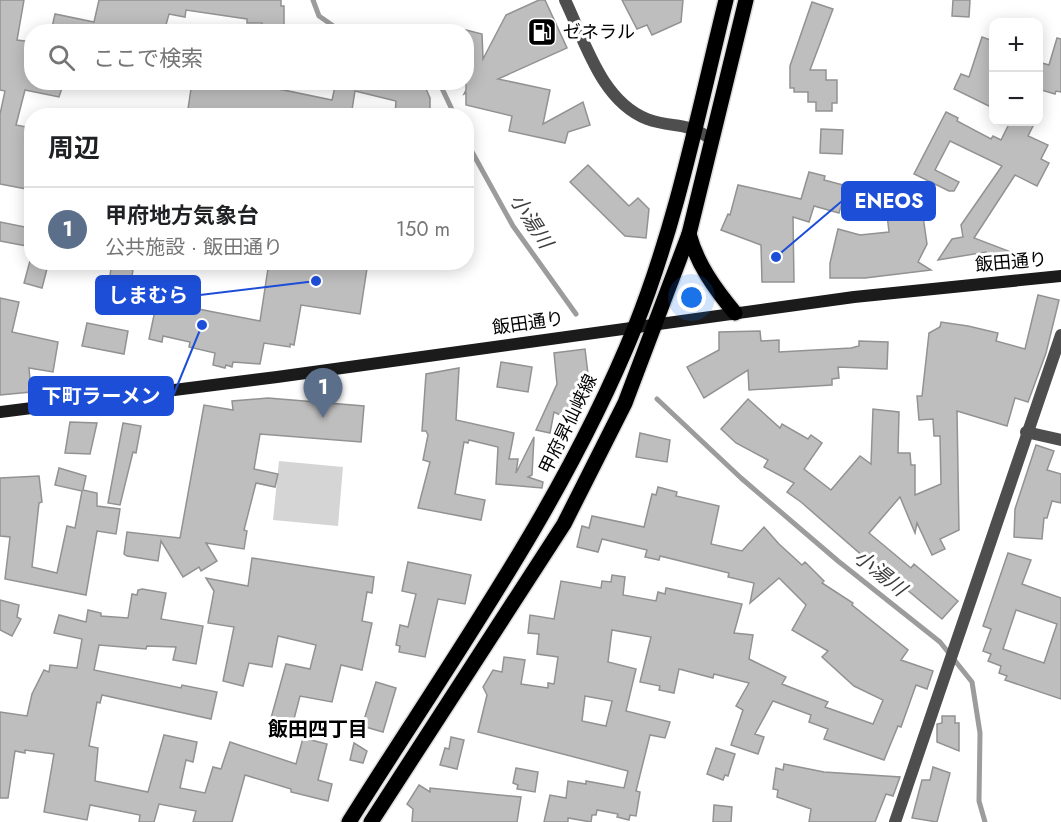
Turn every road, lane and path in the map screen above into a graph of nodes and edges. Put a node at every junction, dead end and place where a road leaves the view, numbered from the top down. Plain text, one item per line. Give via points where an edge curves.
1 (565, 0) edge
2 (726, 0) edge
3 (746, 0) edge
4 (695, 128) junction
5 (712, 140) junction
6 (689, 234) junction
7 (1061, 276) edge
8 (735, 313) junction
9 (656, 324) junction
10 (635, 326) junction
11 (1061, 335) edge
12 (0, 412) edge
13 (1026, 432) junction
14 (1061, 440) edge
15 (349, 822) edge
16 (371, 822) edge
17 (895, 822) edge

1 - 4 street via 606,83 624,107 653,121
2 - 4 main road, 甲府昇仙峡線
3 - 5 main road
4 - 5 street
4 - 10 main road, 甲府昇仙峡線 via 668,230
5 - 6 main road
6 - 8 main road via 703,269
6 - 9 main road
7 - 8 main road, 飯田通り
8 - 9 main road, 飯田通り
9 - 10 main road, 飯田通り
9 - 16 main road via 625,403 564,524
10 - 12 main road, 飯田通り
10 - 15 main road, 甲府昇仙峡線 via 547,509
11 - 13 street
13 - 14 street
13 - 17 street

